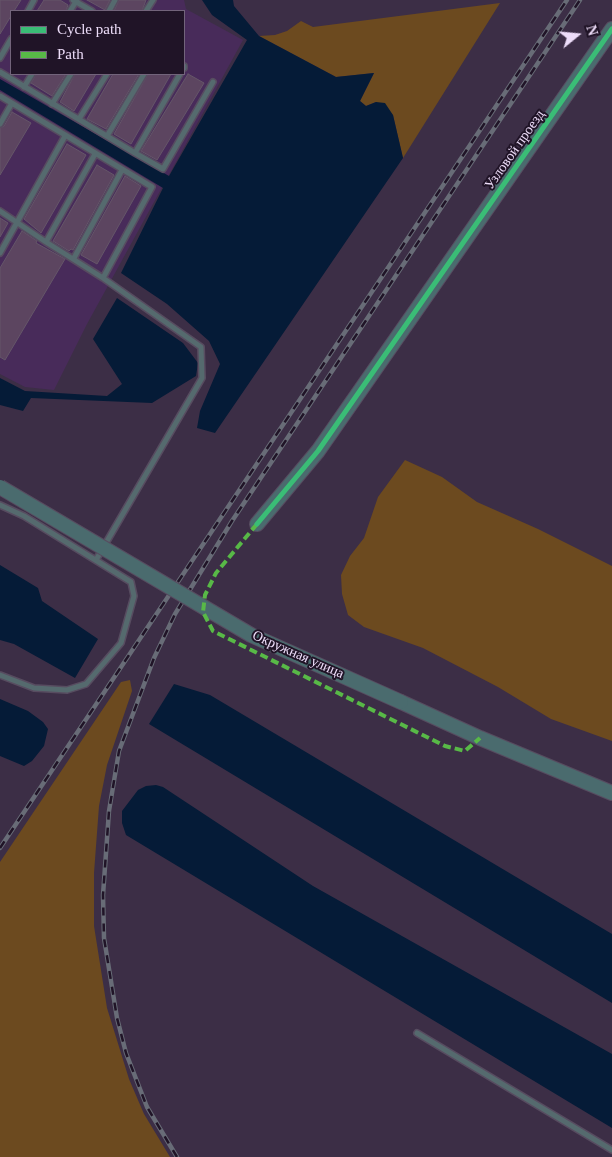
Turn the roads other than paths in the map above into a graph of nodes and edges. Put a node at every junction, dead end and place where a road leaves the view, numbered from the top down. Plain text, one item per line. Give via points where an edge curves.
1 (75, 1) edge
2 (90, 10) edge
3 (612, 29) edge
4 (10, 41) edge
5 (0, 58) edge
6 (0, 72) edge
7 (31, 75) edge
8 (70, 75) edge
9 (106, 75) edge
10 (143, 75) edge
11 (179, 75) edge
12 (213, 82) dead end
13 (24, 87) junction
14 (0, 96) edge
15 (12, 104) junction
16 (52, 104) junction
17 (79, 119) junction
18 (0, 124) edge
19 (65, 136) junction
20 (107, 136) junction
21 (135, 153) junction
22 (95, 154) junction
23 (122, 170) junction
24 (0, 211) edge
25 (18, 223) junction
26 (46, 242) junction
27 (0, 253) edge
28 (74, 258) junction
29 (104, 278) junction
30 (0, 488) edge
31 (0, 506) edge
32 (257, 524) dead end
33 (96, 560) junction
34 (0, 675) edge
35 (612, 792) edge
36 (417, 1033) dead end
37 (612, 1150) edge

1 - 2 lane
3 - 32 main road, Узловой проезд via 324,443
4 - 5 lane
6 - 13 lane
7 - 13 lane
8 - 16 lane
9 - 17 lane
10 - 20 lane
11 - 21 lane
12 - 21 lane via 164,169
13 - 16 lane
14 - 15 lane
15 - 18 lane
15 - 19 lane
16 - 17 lane
17 - 20 lane
19 - 22 lane
19 - 25 lane
20 - 21 lane
22 - 23 lane
22 - 26 lane
23 - 28 lane
23 - 29 lane via 152,187
24 - 25 lane
25 - 26 lane
25 - 27 lane
26 - 28 lane
28 - 29 lane
29 - 33 lane via 201,347 202,378
30 - 35 main road, Окружная улица, bridge via 251,635 480,738
31 - 33 lane via 24,516
33 - 34 lane via 131,582 133,587 132,605 121,644 104,665 86,684 66,690 34,688
36 - 37 lane

